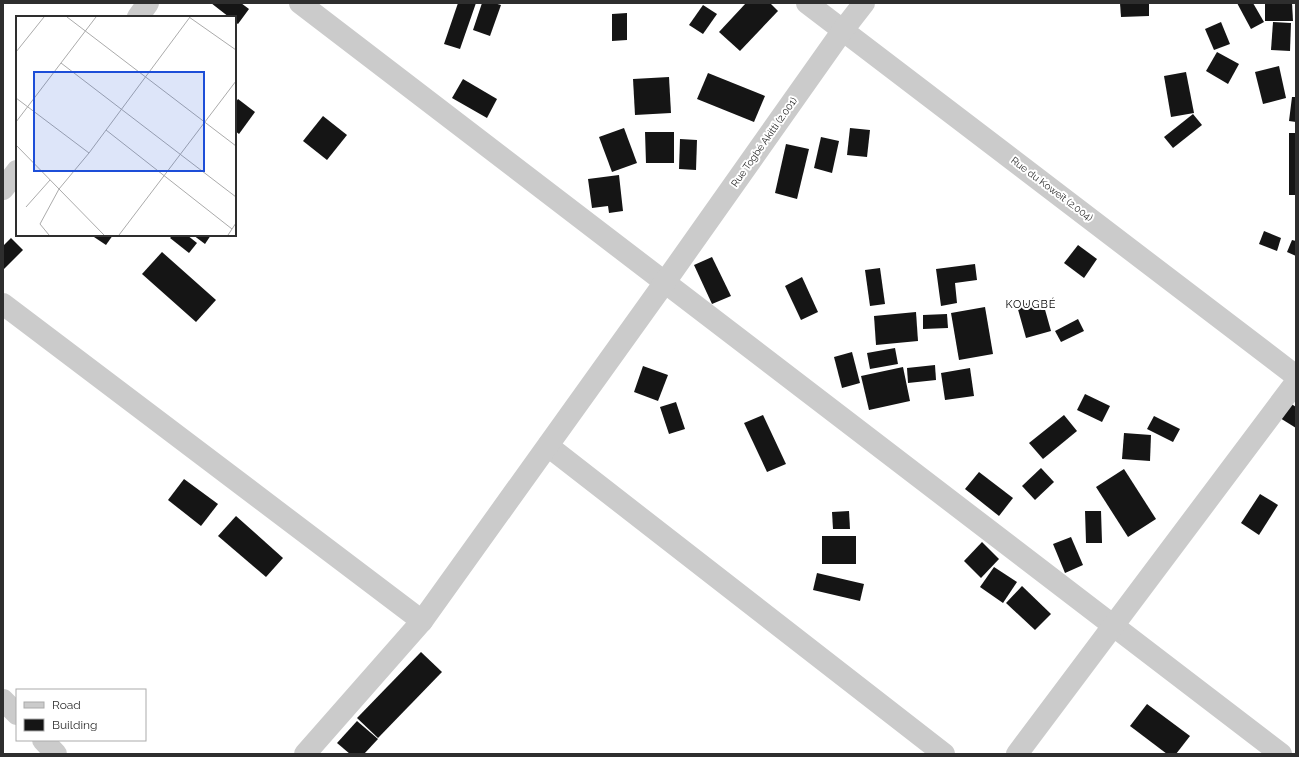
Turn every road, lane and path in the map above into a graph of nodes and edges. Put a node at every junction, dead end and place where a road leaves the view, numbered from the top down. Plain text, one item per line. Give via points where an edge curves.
1 (148, 3) edge
2 (300, 3) edge
3 (808, 3) edge
4 (864, 3) edge
5 (139, 16) edge
6 (843, 30) junction
7 (16, 173) edge
8 (3, 189) edge
9 (665, 282) junction
10 (3, 304) edge
11 (1296, 376) edge
12 (1296, 382) edge
13 (548, 446) junction
14 (422, 621) junction
15 (1114, 626) junction
16 (3, 700) edge
17 (16, 713) edge
18 (43, 741) edge
19 (56, 754) edge
20 (305, 754) edge
21 (944, 754) edge
22 (1017, 754) edge
23 (1281, 754) edge

1 - 5 street
2 - 9 street
3 - 6 street, Rue du Koweït (2.004)
4 - 6 street, Rue Togbé Akitti (2.001)
6 - 9 street, Rue Togbé Akitti (2.001)
6 - 11 street, Rue du Koweït (2.004)
7 - 8 street
9 - 13 street, Rue Togbé Akitti (2.001)
9 - 15 street
10 - 14 street
12 - 15 street
13 - 14 street, Rue Togbé Akitti (2.001)
13 - 21 street
14 - 20 street, Rue Togbé Akitti (2.001)
15 - 22 street
15 - 23 street
16 - 17 street
18 - 19 street

